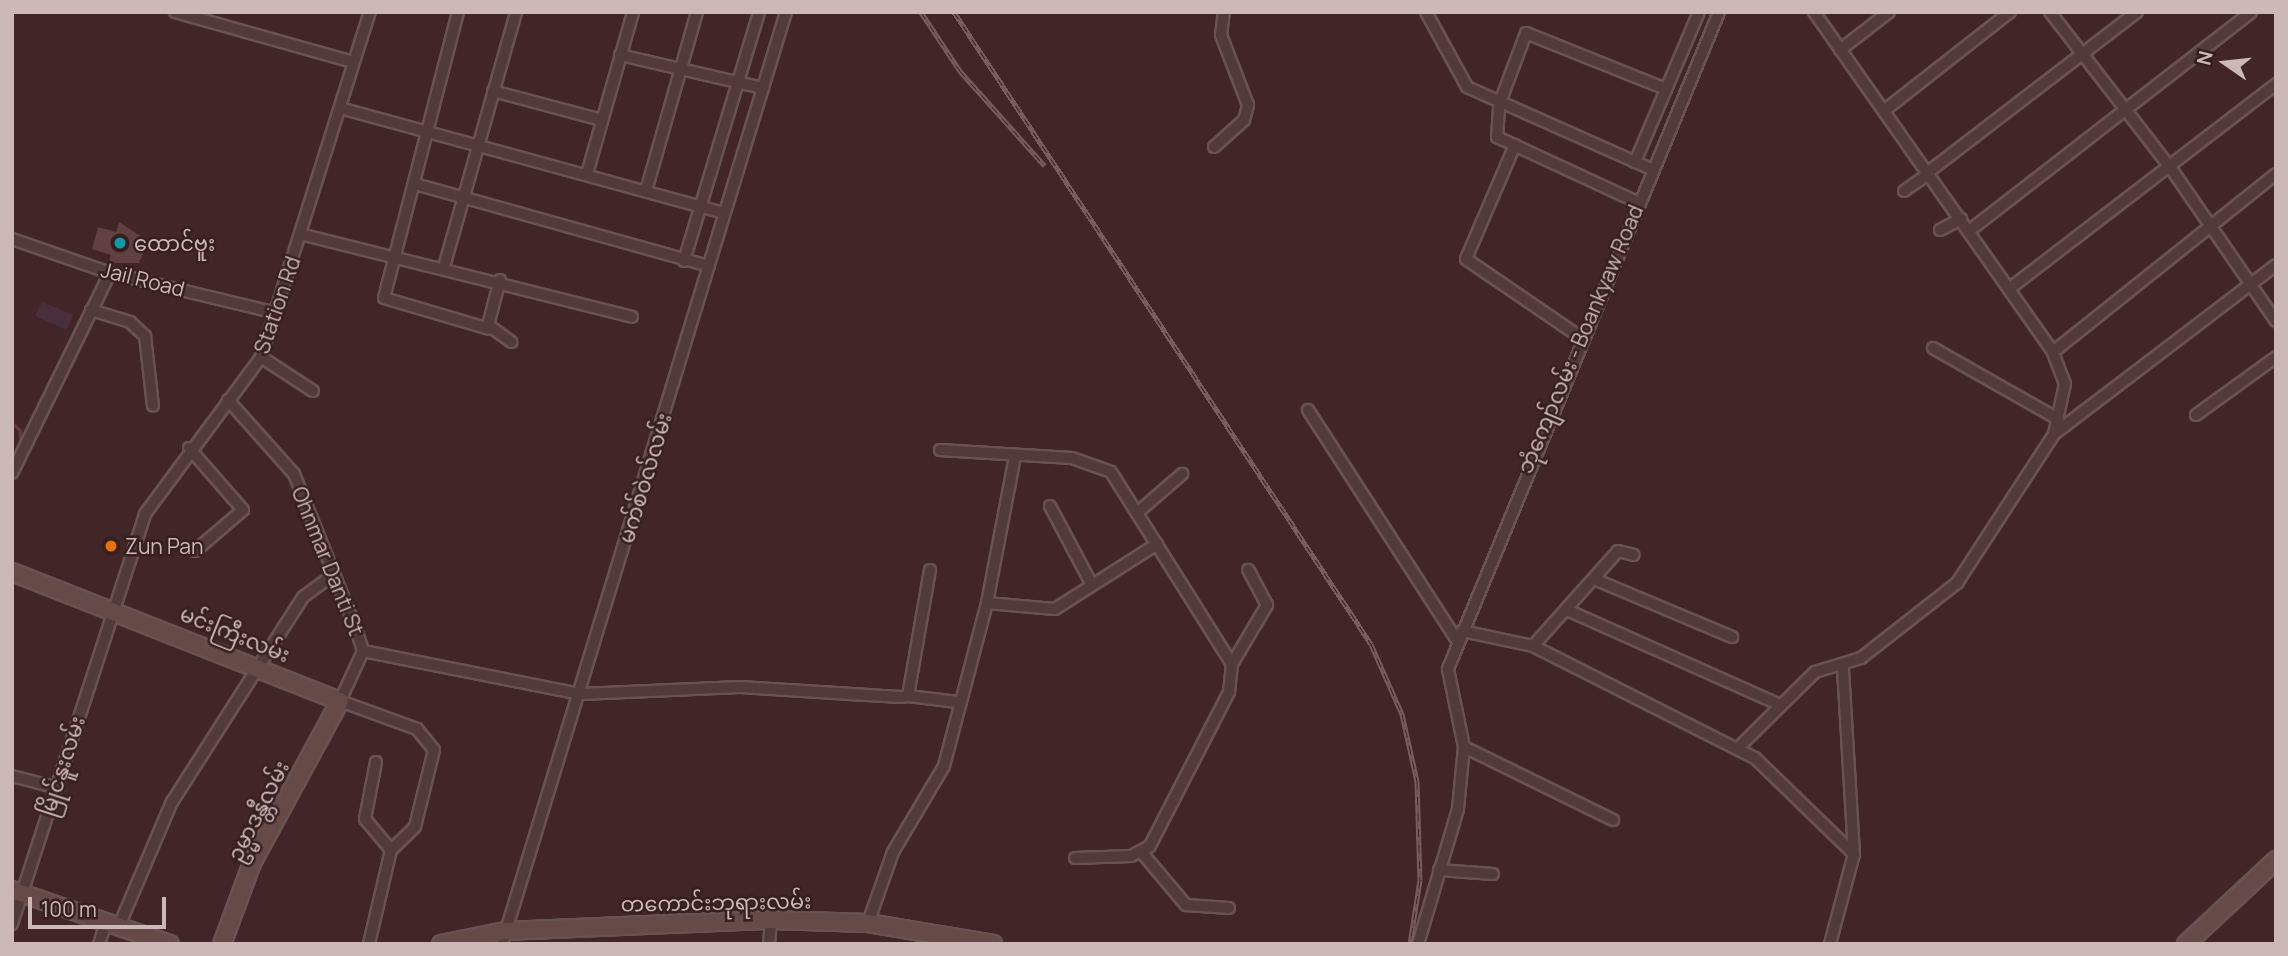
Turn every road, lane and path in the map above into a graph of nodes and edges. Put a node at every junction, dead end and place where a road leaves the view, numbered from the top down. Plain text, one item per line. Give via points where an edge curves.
1 (175, 12) edge
2 (370, 12) edge
3 (458, 12) edge
4 (516, 12) edge
5 (633, 12) edge
6 (697, 12) edge
7 (759, 12) edge
8 (786, 12) edge
9 (1224, 12) edge
10 (1426, 12) edge
11 (1699, 12) edge
12 (1814, 12) edge
13 (1889, 12) edge
14 (2010, 12) edge
15 (2050, 12) edge
16 (2137, 12) edge
17 (2250, 12) edge
18 (1714, 14) edge
19 (1840, 50) junction
20 (620, 55) junction
21 (2081, 57) junction
22 (353, 62) junction
23 (682, 69) junction
24 (739, 81) junction
25 (2276, 83) edge
26 (763, 88) junction
27 (1666, 89) junction
28 (493, 91) junction
29 (1499, 104) junction
30 (340, 108) junction
31 (1885, 110) junction
32 (2126, 112) junction
33 (602, 120) junction
34 (425, 131) junction
35 (1515, 145) junction
36 (477, 146) junction
37 (1214, 147) dead end
38 (1635, 162) junction
39 (2170, 167) junction
40 (1651, 169) junction
41 (1928, 173) junction
42 (587, 174) junction
43 (2276, 174) edge
44 (415, 184) junction
45 (646, 191) junction
46 (1904, 191) dead end
47 (466, 202) junction
48 (1637, 202) junction
49 (699, 204) junction
50 (724, 213) junction
51 (1961, 219) junction
52 (2211, 224) junction
53 (1940, 230) dead end
54 (1969, 231) junction
55 (300, 234) junction
56 (12, 239) edge
57 (395, 256) junction
58 (684, 261) junction
59 (2276, 265) edge
60 (709, 266) junction
61 (444, 267) junction
62 (110, 272) junction
63 (500, 280) junction
64 (2252, 282) junction
65 (2010, 289) junction
66 (91, 310) junction
67 (276, 313) junction
68 (632, 317) dead end
69 (2276, 320) edge
70 (489, 329) junction
71 (1580, 337) junction
72 (511, 342) dead end
73 (1933, 348) dead end
74 (2053, 352) junction
75 (261, 357) junction
76 (2276, 357) edge
77 (313, 391) dead end
78 (228, 400) junction
79 (153, 406) dead end
80 (1308, 410) dead end
81 (2196, 415) dead end
82 (2058, 419) junction
83 (2054, 434) junction
84 (189, 448) junction
85 (940, 450) dead end
86 (1015, 456) junction
87 (12, 473) edge
88 (1182, 474) dead end
89 (1050, 506) dead end
90 (1137, 513) junction
91 (1157, 544) junction
92 (195, 551) dead end
93 (1634, 555) dead end
94 (930, 570) dead end
95 (1248, 570) dead end
96 (12, 572) edge
97 (335, 574) junction
98 (1594, 579) junction
99 (1092, 585) junction
100 (987, 603) junction
101 (114, 609) junction
102 (1567, 610) junction
103 (1460, 636) junction
104 (1732, 637) dead end
105 (1533, 646) junction
106 (363, 651) junction
107 (258, 664) junction
108 (1232, 664) junction
109 (1843, 668) junction
110 (581, 694) junction
111 (908, 696) junction
112 (340, 701) junction
113 (958, 702) junction
114 (1778, 704) junction
115 (1464, 747) junction
116 (1738, 748) junction
117 (376, 762) dead end
118 (12, 776) edge
119 (54, 787) junction
120 (1613, 820) dead end
121 (391, 850) junction
122 (1143, 854) junction
123 (1854, 854) junction
124 (1075, 858) dead end
125 (2276, 860) edge
126 (1440, 870) junction
127 (1493, 874) dead end
128 (17, 891) edge
129 (1230, 908) dead end
130 (771, 920) junction
131 (868, 923) junction
132 (12, 924) edge
133 (112, 924) junction
134 (504, 937) edge
135 (99, 944) edge
136 (170, 944) edge
137 (222, 944) edge
138 (369, 944) edge
139 (441, 944) edge
140 (769, 944) edge
141 (993, 944) edge
142 (1418, 944) edge
143 (1830, 944) edge
144 (2186, 944) edge

1 - 22 street
2 - 22 street, Station Rd
3 - 34 street
4 - 28 street
5 - 20 street
6 - 23 street
7 - 24 street
8 - 26 street, မက်စ်ဝဲလ်လမ်း
9 - 37 street via 1221,34 1248,105 1244,120
10 - 29 street via 1454,54 1460,80
11 - 27 street
12 - 19 street
13 - 19 street
14 - 31 street
15 - 21 street
16 - 21 street
17 - 32 street
18 - 40 street, ဘုံကျော်လမ်း - Boankyaw Road
19 - 31 street
20 - 23 street
20 - 33 street
21 - 32 street
21 - 41 street
22 - 30 street, Station Rd
23 - 24 street
23 - 45 street
24 - 26 street
24 - 49 street
25 - 39 street
26 - 50 street, မက်စ်ဝဲလ်လမ်း
27 - 29 street via 1526,33
27 - 38 street
28 - 33 street
28 - 36 street
29 - 35 street via 1494,133
29 - 38 street
30 - 34 street
30 - 55 street, Station Rd
31 - 41 street
32 - 39 street
32 - 54 street
33 - 42 street
34 - 36 street
34 - 44 street
35 - 48 street
35 - 71 street via 1466,259
36 - 42 street
36 - 47 street
38 - 40 street
39 - 52 street
39 - 65 street
40 - 48 street, ဘုံကျော်လမ်း - Boankyaw Road
41 - 46 street
41 - 51 street
42 - 45 street
43 - 52 street
44 - 47 street
44 - 57 street
45 - 49 street
47 - 58 street
47 - 61 street
48 - 71 street, ဘုံကျော်လမ်း - Boankyaw Road
49 - 50 street
49 - 58 street
50 - 60 street, မက်စ်ဝဲလ်လမ်း
51 - 53 street
51 - 54 street
52 - 64 street
52 - 74 street
54 - 65 street
55 - 57 street
55 - 67 street, Station Rd
56 - 62 street, Jail Road
57 - 61 street
57 - 70 street via 386,299
58 - 60 street
59 - 64 street
60 - 110 street, မက်စ်ဝဲလ်လမ်း
61 - 63 street
62 - 66 street
62 - 67 street, Jail Road
63 - 68 street
63 - 70 street
64 - 69 street
64 - 83 street
65 - 74 street
66 - 79 street via 130,322 145,336
66 - 87 street
67 - 75 street, Station Rd
70 - 72 street
71 - 103 street, ဘုံကျော်လမ်း - Boankyaw Road
73 - 82 street
74 - 82 street via 2065,384
75 - 77 street
75 - 78 street, Station Rd
76 - 81 street
78 - 84 street, Station Rd
78 - 97 street, Ohnmar Danti St via 294,474
80 - 103 street
82 - 83 street
83 - 109 street via 1957,583
84 - 92 street via 243,510
84 - 101 street, Station Rd via 145,513
85 - 86 street via 961,446
86 - 90 street via 1094,464 1111,472
86 - 100 street
88 - 90 street
89 - 99 street
90 - 91 street
91 - 99 street
91 - 108 street
93 - 98 street via 1618,551
94 - 111 street
95 - 108 street via 1267,605
96 - 101 main road, မင်းကြီးလမ်း
97 - 106 street, Ohnmar Danti St
97 - 107 street via 303,597
98 - 102 street
98 - 104 street
99 - 100 street via 1043,612
100 - 113 street
101 - 107 main road, မင်းကြီးလမ်း
101 - 119 street, မြိုင်နူးလမ်း
102 - 105 street
102 - 114 street
103 - 105 street
103 - 115 street, ဘုံကျော်လမ်း - Boankyaw Road via 1448,669
105 - 116 street
106 - 110 street
106 - 112 street, Ohnmar Danti St
107 - 112 main road, မင်းကြီးလမ်း
107 - 133 street via 172,802
108 - 122 street via 1229,692
109 - 114 street via 1815,672
109 - 123 street
110 - 111 street via 740,687
110 - 134 street, မက်စ်ဝဲလ်လမ်း
111 - 113 street
112 - 121 street via 417,729 434,750 415,827
112 - 137 main road, ဥမ္မာဒန္တီလမ်း via 252,863
113 - 131 street via 944,766 893,852
114 - 116 street
115 - 120 street
115 - 126 street via 1455,828
116 - 123 street via 1762,763
117 - 121 street via 365,819
118 - 119 street
119 - 128 street, မြိုင်နူးလမ်း
121 - 138 street
122 - 124 street
122 - 129 street via 1186,905
123 - 143 street
125 - 144 main road
126 - 127 street
126 - 142 street
128 - 132 street, မြိုင်နူးလမ်း
128 - 133 main road
130 - 131 main road, တကောင်းဘုရားလမ်း
130 - 134 main road, တကောင်းဘုရားလမ်း
130 - 140 street
131 - 141 main road, တကောင်းဘုရားလမ်း
133 - 135 street
133 - 136 main road
134 - 139 main road, တကောင်းဘုရားလမ်း

